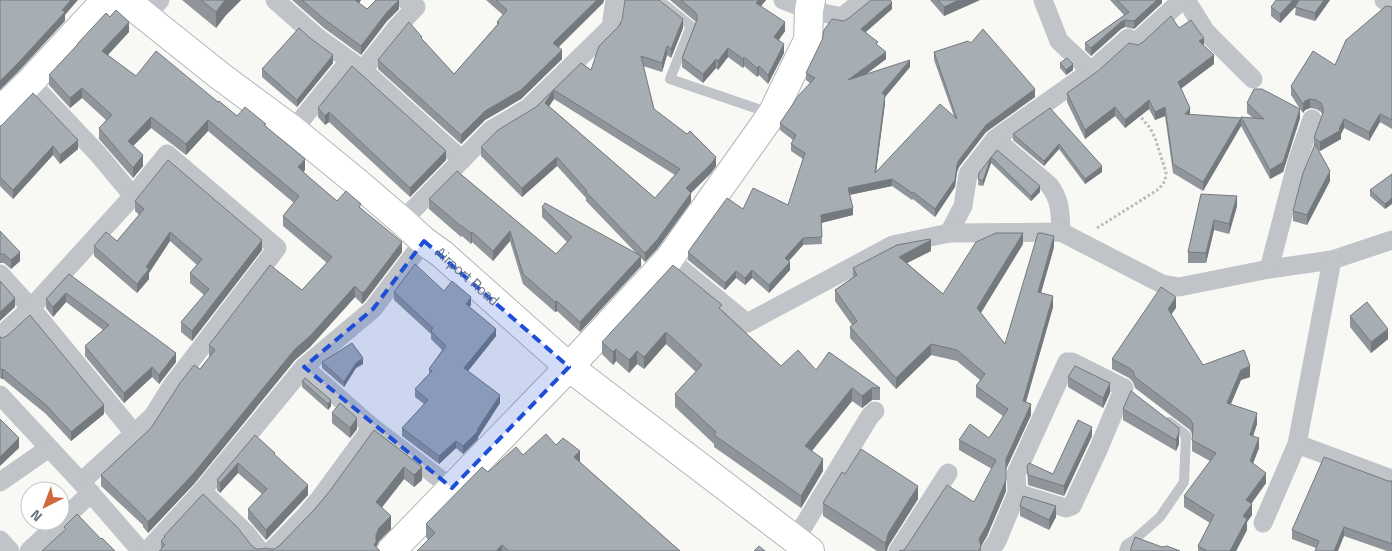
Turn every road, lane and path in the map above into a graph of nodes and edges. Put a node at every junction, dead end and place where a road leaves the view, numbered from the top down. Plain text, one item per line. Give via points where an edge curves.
1 (106, 0) edge
2 (125, 0) edge
3 (275, 0) edge
4 (406, 0) edge
5 (616, 0) edge
6 (659, 0) edge
7 (783, 0) edge
8 (863, 0) edge
9 (1043, 0) edge
10 (1184, 0) edge
11 (1384, 0) edge
12 (810, 5) edge
13 (1392, 5) edge
14 (153, 9) edge
15 (356, 66) junction
16 (1091, 71) junction
17 (1253, 79) dead end
18 (30, 82) junction
19 (0, 111) edge
20 (772, 114) junction
21 (1140, 116) edge
22 (1312, 119) dead end
23 (293, 130) junction
24 (996, 139) junction
25 (462, 160) junction
26 (133, 196) junction
27 (402, 221) junction
28 (949, 233) junction
29 (1069, 236) junction
30 (1392, 239) edge
31 (424, 241) junction
32 (669, 259) junction
33 (1332, 260) junction
34 (1269, 270) junction
35 (0, 274) edge
36 (31, 308) junction
37 (0, 336) edge
38 (569, 367) junction
39 (304, 368) junction
40 (0, 395) edge
41 (875, 411) dead end
42 (1163, 417) edge
43 (372, 427) junction
44 (134, 433) junction
45 (1297, 444) junction
46 (49, 448) junction
47 (948, 473) dead end
48 (1392, 479) edge
49 (0, 482) edge
50 (86, 487) junction
51 (452, 488) junction
52 (202, 492) junction
53 (1017, 493) junction
54 (1263, 523) dead end
55 (0, 540) edge
56 (803, 546) edge
57 (10, 551) edge
58 (29, 551) edge
59 (140, 551) edge
60 (147, 551) edge
61 (260, 551) edge
62 (271, 551) edge
63 (391, 551) edge
64 (898, 551) edge
65 (990, 551) edge
66 (1124, 551) edge

1 - 18 street
2 - 14 street, Airport Road
3 - 15 street
4 - 15 street via 416,7
5 - 25 street via 611,27 528,108 491,130
6 - 20 lane via 691,26 670,78
7 - 12 street
8 - 12 street via 842,17
9 - 16 street via 1059,41
10 - 16 street via 1135,43 1128,38
10 - 17 street via 1206,32
11 - 13 street
12 - 20 street via 808,40
14 - 23 street, Airport Road via 220,76
15 - 23 street
15 - 25 street
16 - 24 street
18 - 19 street
18 - 26 street
20 - 32 street
21 - 29 path via 1155,138 1166,172 1165,181 1159,189
22 - 34 street via 1297,162
23 - 27 street, Airport Road
24 - 28 street via 968,174 963,206
24 - 29 street via 1056,193
25 - 27 street
26 - 36 street
26 - 44 street via 167,154 277,248 153,416
27 - 31 street, Airport Road
28 - 29 street
28 - 32 street via 893,245 747,322
29 - 34 street via 1162,284 1179,287
30 - 33 street
31 - 38 street, Airport Road
31 - 39 street via 374,309
32 - 38 street
33 - 34 street
33 - 45 street
35 - 36 street
36 - 37 street
36 - 44 street
38 - 51 street
38 - 56 street, Airport Road
39 - 43 street
39 - 52 street
40 - 46 street
41 - 56 street
42 - 66 lane via 1186,435 1184,482 1160,517 1138,542 1126,545
43 - 51 street
43 - 62 street via 320,498
44 - 50 street
45 - 48 street
45 - 54 street
46 - 49 street
46 - 50 street
47 - 64 street
50 - 58 street
50 - 59 street
51 - 63 street
52 - 60 street
52 - 61 street via 246,533
53 - 53 street via 1016,474 1067,362 1128,391 1072,506 1066,508
53 - 65 street
55 - 57 street

